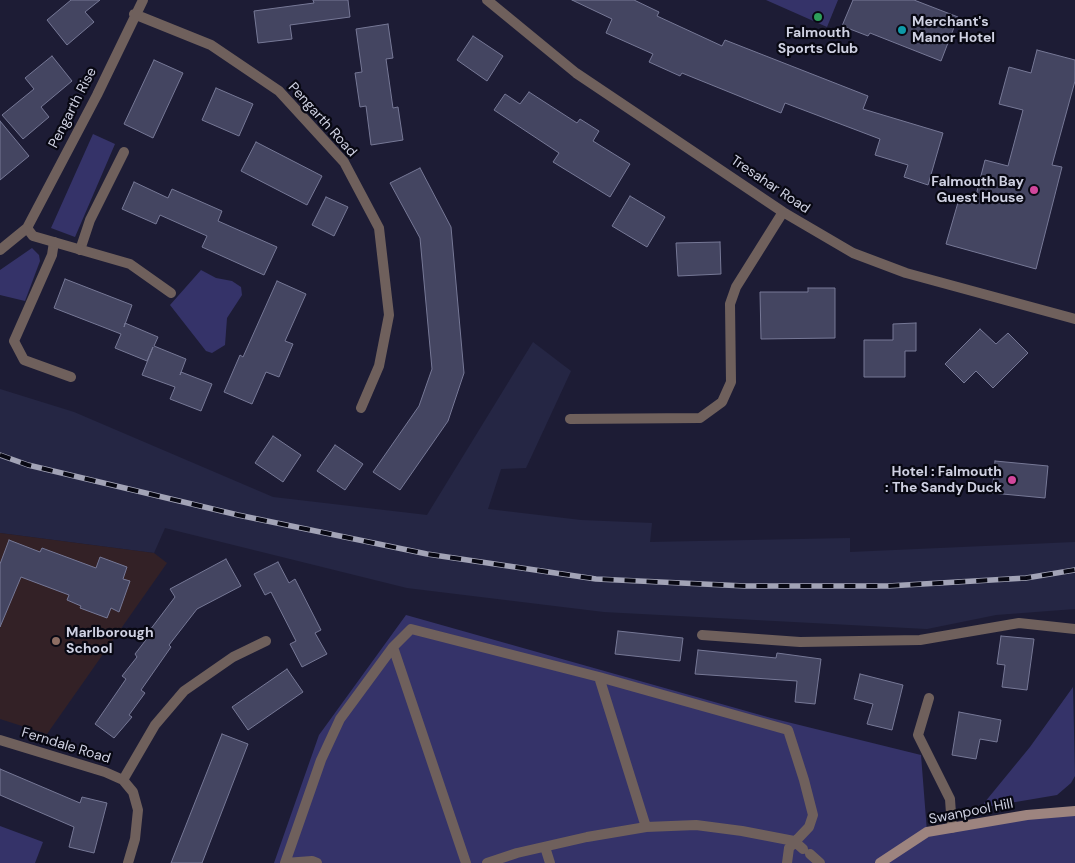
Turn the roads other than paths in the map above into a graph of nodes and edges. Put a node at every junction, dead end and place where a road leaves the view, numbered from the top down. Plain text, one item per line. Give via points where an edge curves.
1 (143, 0) edge
2 (487, 0) edge
3 (134, 14) junction
4 (124, 152) dead end
5 (783, 212) junction
6 (27, 228) junction
7 (54, 242) junction
8 (0, 250) edge
9 (80, 250) junction
10 (171, 294) dead end
11 (1075, 319) edge
12 (71, 377) dead end
13 (361, 408) dead end
14 (570, 419) dead end
15 (1075, 629) edge
16 (702, 635) dead end
17 (266, 641) dead end
18 (393, 647) junction
19 (599, 677) junction
20 (929, 698) dead end
21 (0, 740) edge
22 (123, 780) junction
23 (1075, 811) edge
24 (646, 827) junction
25 (952, 828) junction
26 (794, 841) junction
27 (545, 847) junction
28 (128, 863) edge
29 (285, 863) edge
30 (317, 863) edge
31 (466, 863) edge
32 (487, 863) edge
33 (550, 863) edge
34 (787, 863) edge
35 (820, 863) edge
36 (880, 863) edge

1 - 3 street, Pengarth Rise
2 - 5 street, Tresahar Road via 576,74
3 - 6 street, Pengarth Rise via 97,95
3 - 13 street, Pengarth Road via 211,45 279,91 344,162 378,228 390,315 379,366
4 - 9 street via 90,220
5 - 11 street, Tresahar Road via 854,253 906,273
5 - 14 street via 736,286 730,304 731,382 722,402 700,418
6 - 7 street via 34,236
6 - 8 street, Pengarth Rise
7 - 9 street
7 - 12 street via 52,255 14,341 24,360
9 - 10 street via 130,264
15 - 16 street via 1018,623 920,640 800,642
17 - 22 street, Ferndale Road via 233,657 184,691 155,725
18 - 19 street via 411,629
18 - 29 street via 340,719 321,760
18 - 31 street
19 - 24 street
19 - 26 street via 788,730 813,815 809,827
20 - 25 street via 918,735 950,799
21 - 22 street, Ferndale Road
22 - 28 street, Ferndale Road via 132,792 138,810
23 - 25 street, Swanpool Hill via 1027,815
24 - 26 street via 696,825
24 - 27 street
25 - 36 street, Swanpool Hill via 927,832
26 - 34 street via 789,848
26 - 35 street
27 - 32 street
27 - 33 street
29 - 30 street

